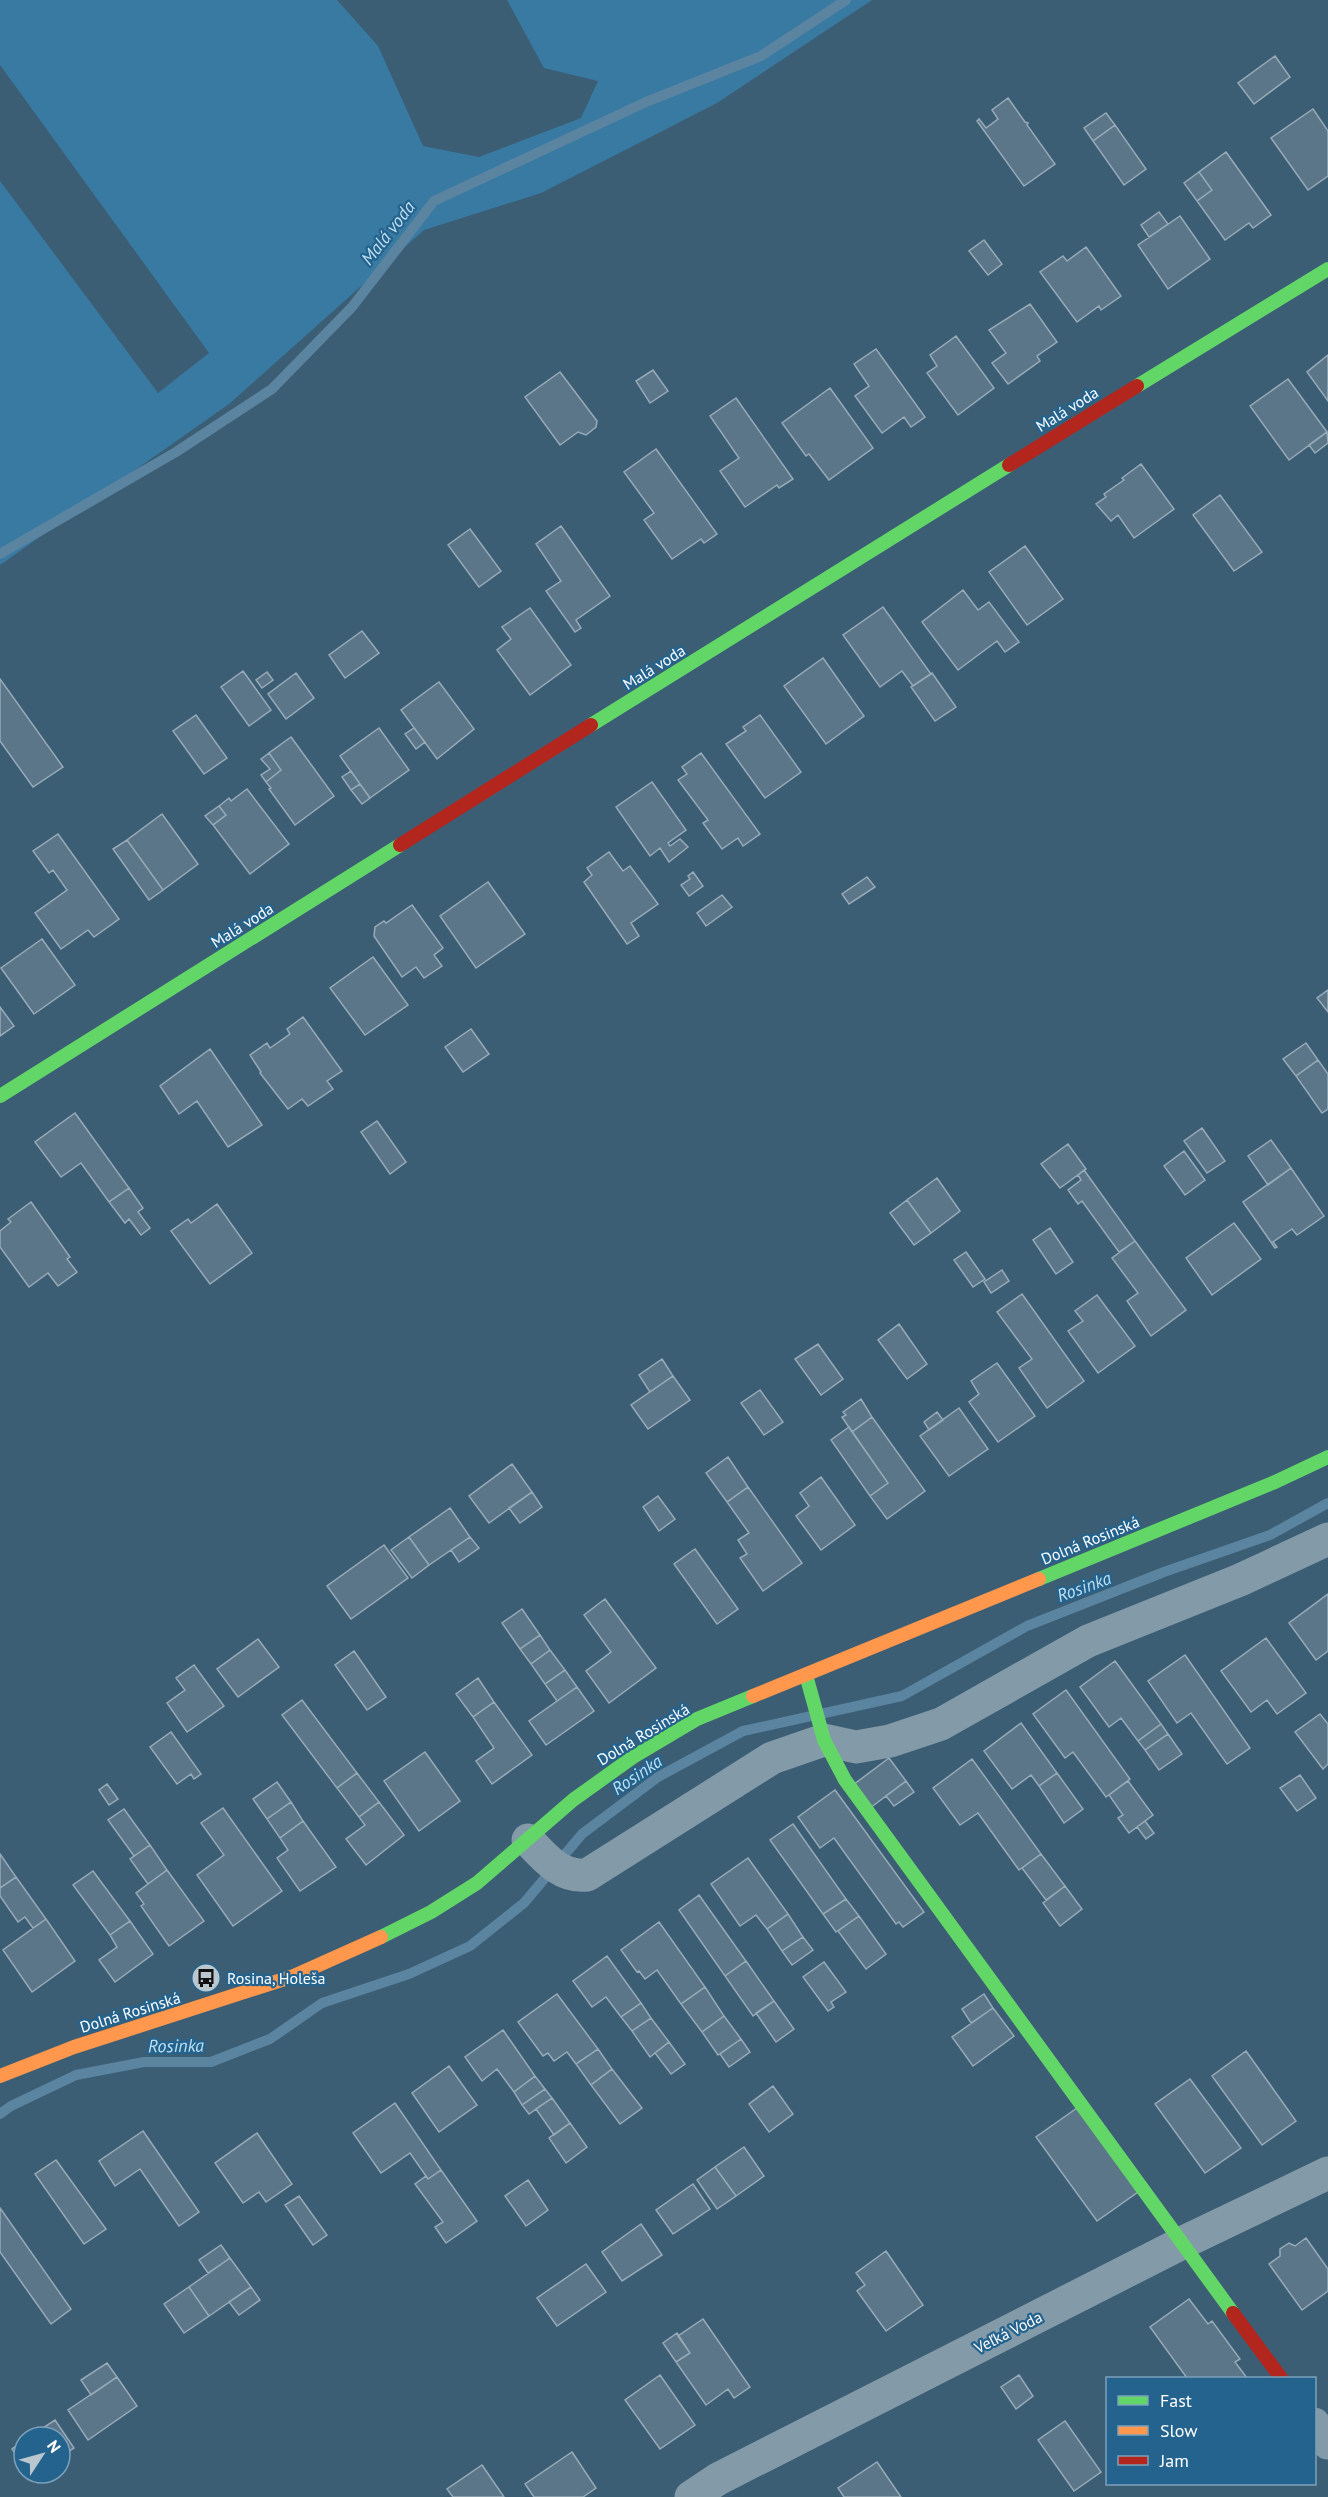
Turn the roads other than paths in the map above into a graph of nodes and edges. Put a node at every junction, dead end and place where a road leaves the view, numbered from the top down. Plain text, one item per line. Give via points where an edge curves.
1 (1328, 268) edge
2 (0, 1096) edge
3 (1328, 1457) edge
4 (1328, 1539) edge
5 (806, 1675) junction
6 (822, 1731) junction
7 (546, 1858) junction
8 (0, 2076) edge
9 (1328, 2173) edge
10 (1182, 2243) junction
11 (1280, 2377) edge
12 (1316, 2427) edge
13 (1328, 2443) edge
14 (691, 2497) edge

1 - 2 street, Malá voda
3 - 5 street, Dolná Rosinská
4 - 6 street via 1240,1580 1088,1641 941,1724 890,1742 856,1747
5 - 6 street
5 - 7 street, Dolná Rosinská via 697,1719 607,1774
6 - 7 street via 772,1758 597,1870 577,1876
6 - 10 street via 845,1780
7 - 8 street, Dolná Rosinská via 498,1867 461,1894 338,1959 60,2051
9 - 10 street, Veľká Voda
10 - 11 street
10 - 14 street, Veľká Voda via 718,2479
12 - 13 street

